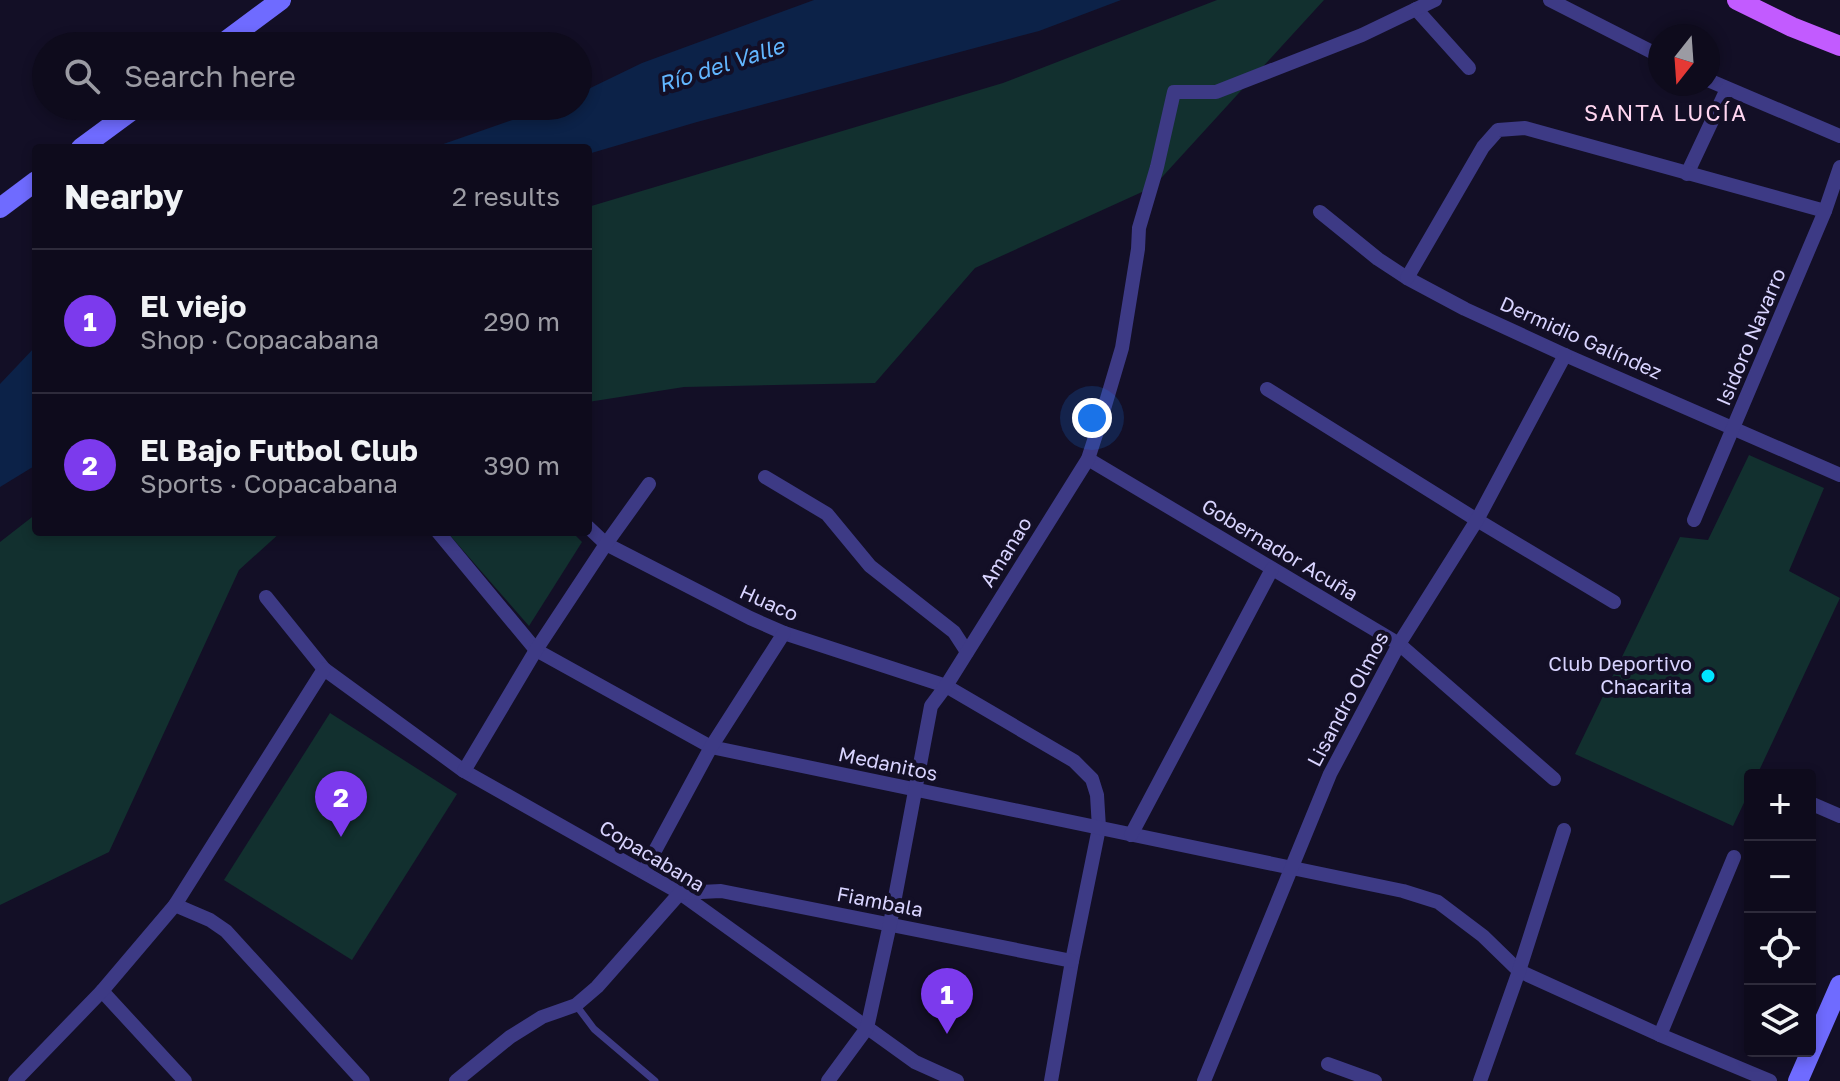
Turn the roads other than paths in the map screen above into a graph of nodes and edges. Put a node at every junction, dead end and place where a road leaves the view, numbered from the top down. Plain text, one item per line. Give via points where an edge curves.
1 (281, 0) edge
2 (1435, 0) edge
3 (1550, 0) edge
4 (1737, 0) edge
5 (1416, 9) junction
6 (238, 32) edge
7 (1840, 46) edge
8 (1648, 50) edge
9 (1469, 68) dead end
10 (1720, 86) edge
11 (1727, 89) junction
12 (119, 120) edge
13 (1840, 136) edge
14 (86, 144) edge
15 (1840, 167) edge
16 (1687, 174) junction
17 (32, 184) edge
18 (0, 208) edge
19 (1825, 211) junction
20 (1320, 212) dead end
21 (1407, 278) junction
22 (1565, 355) junction
23 (1267, 389) dead end
24 (1734, 428) junction
25 (1088, 459) junction
26 (1840, 475) edge
27 (765, 477) dead end
28 (649, 484) dead end
29 (1477, 520) junction
30 (1694, 520) dead end
31 (592, 531) edge
32 (441, 536) edge
33 (606, 544) junction
34 (1272, 569) junction
35 (266, 597) dead end
36 (1614, 602) dead end
37 (784, 633) junction
38 (1399, 644) junction
39 (536, 650) junction
40 (967, 652) junction
41 (324, 669) junction
42 (946, 686) junction
43 (711, 747) junction
44 (464, 771) junction
45 (1554, 779) dead end
46 (915, 791) junction
47 (1816, 806) edge
48 (1840, 816) edge
49 (1099, 828) junction
50 (1564, 830) dead end
51 (1131, 835) junction
52 (1734, 857) dead end
53 (1291, 867) junction
54 (644, 871) junction
55 (680, 893) junction
56 (175, 905) junction
57 (890, 924) junction
58 (1072, 961) junction
59 (1519, 971) junction
60 (1840, 985) edge
61 (102, 991) junction
62 (576, 1005) junction
63 (867, 1028) junction
64 (1660, 1035) junction
65 (1328, 1064) dead end
66 (15, 1081) edge
67 (185, 1081) edge
68 (363, 1081) edge
69 (456, 1081) edge
70 (655, 1081) edge
71 (828, 1081) edge
72 (957, 1081) edge
73 (1051, 1081) edge
74 (1204, 1081) edge
75 (1375, 1081) edge
76 (1480, 1081) edge
77 (1770, 1081) edge
78 (1798, 1081) edge

1 - 6 main road
2 - 5 street
3 - 8 street
4 - 7 main road
5 - 9 street
5 - 25 street, Amanao via 1216,92 1174,92 1139,228 1122,348
10 - 11 street
11 - 13 street
11 - 16 street
12 - 14 main road
15 - 19 street, Isidoro Navarro
16 - 19 street
16 - 21 street via 1525,128 1498,130
17 - 18 main road
19 - 24 street, Isidoro Navarro
20 - 21 street, Dermidio Galíndez
21 - 22 street, Dermidio Galíndez
22 - 24 street, Dermidio Galíndez
22 - 29 street, Lisandro Olmos
23 - 29 street
24 - 26 street, Dermidio Galíndez
24 - 30 street, Isidoro Navarro
25 - 34 street, Gobernador Acuña
25 - 40 street, Amanao
27 - 40 street via 827,514 870,566 954,632
28 - 33 street
29 - 36 street
29 - 38 street, Lisandro Olmos
31 - 33 street, Huaco
32 - 39 street, Medanitos
33 - 37 street, Huaco
33 - 39 street
34 - 38 street, Gobernador Acuña
34 - 51 street
35 - 41 street, Copacabana
37 - 42 street, Huaco
37 - 43 street
38 - 45 street, Gobernador Acuña
38 - 53 street, Lisandro Olmos via 1330,774
39 - 43 street, Medanitos
39 - 44 street
40 - 42 street, Amanao
41 - 44 street, Copacabana
41 - 56 street
42 - 46 street, Amanao via 931,706
42 - 49 street, Huaco via 1074,761 1092,779
43 - 46 street, Medanitos
43 - 54 street
44 - 54 street, Copacabana
46 - 49 street, Medanitos
46 - 57 street, Amanao
47 - 48 street
49 - 51 street, Medanitos
49 - 58 street, Huaco
50 - 59 street
51 - 53 street, Medanitos
52 - 64 street
53 - 59 street, Medanitos via 1438,902
53 - 74 street, Lisandro Olmos
54 - 55 street, Copacabana
55 - 57 street, Fiambala via 721,891
55 - 62 street
55 - 63 street, Copacabana
56 - 61 street
56 - 68 street via 226,931
57 - 58 street, Fiambala
57 - 63 street, Amanao
58 - 73 street, Huaco
59 - 64 street, Medanitos
59 - 76 street
60 - 78 main road
61 - 66 street
61 - 67 street
62 - 69 street via 542,1017 510,1037
62 - 70 lane via 594,1029
63 - 71 street
63 - 72 street, Copacabana via 915,1062
64 - 77 street, Medanitos
65 - 75 street

